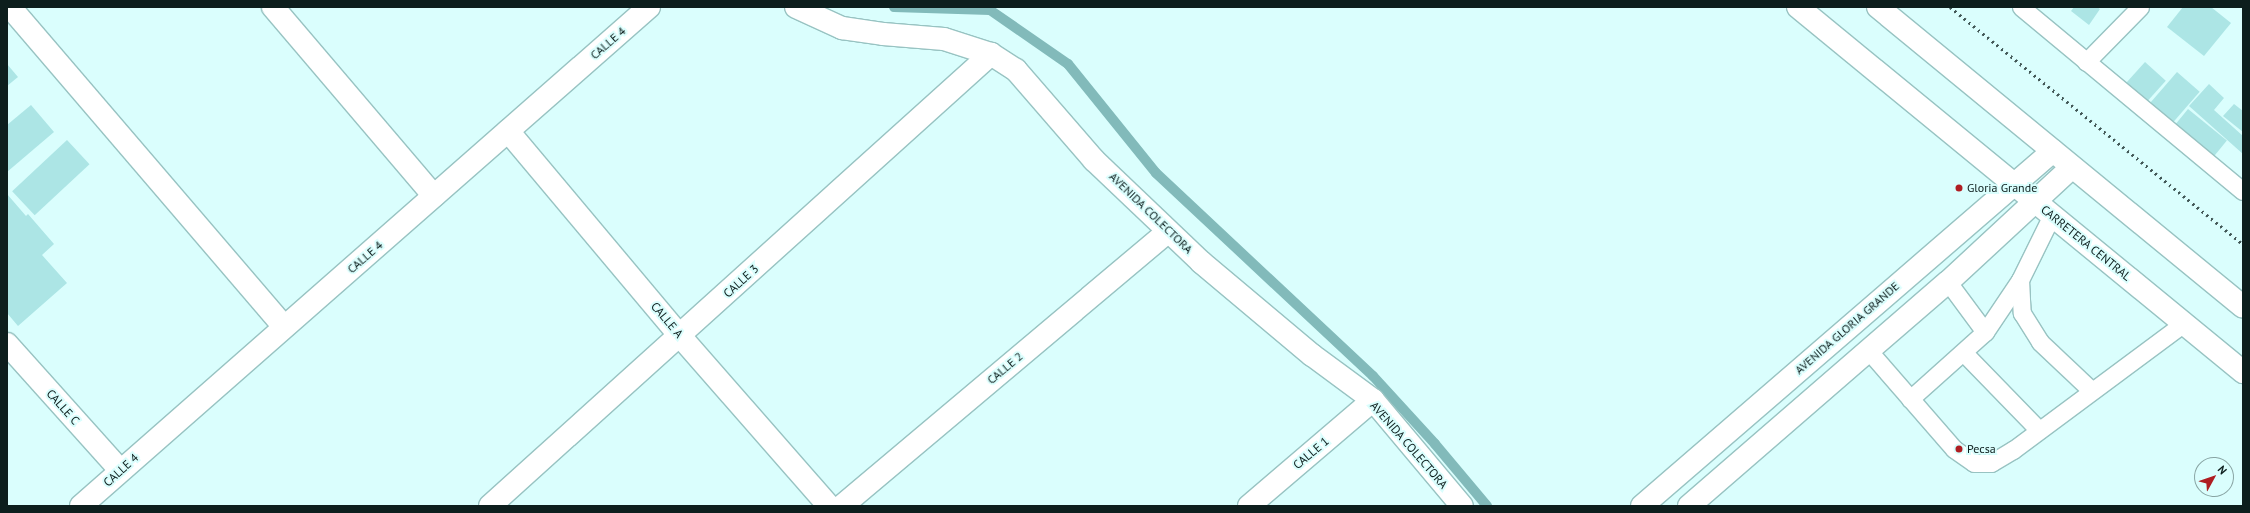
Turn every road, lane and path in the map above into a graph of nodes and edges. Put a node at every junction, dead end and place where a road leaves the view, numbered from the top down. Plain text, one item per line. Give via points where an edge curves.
1 (10, 7) edge
2 (273, 7) edge
3 (648, 7) edge
4 (796, 7) edge
5 (1798, 7) edge
6 (1878, 7) edge
7 (2021, 7) edge
8 (2140, 7) edge
9 (991, 54) junction
10 (2086, 62) junction
11 (508, 131) junction
12 (2053, 151) junction
13 (2072, 167) junction
14 (2014, 185) junction
15 (2243, 191) edge
16 (434, 196) junction
17 (2035, 202) junction
18 (2052, 216) junction
19 (1168, 231) junction
20 (2020, 280) junction
21 (1948, 282) junction
22 (2243, 306) edge
23 (2184, 323) junction
24 (284, 327) junction
25 (1985, 332) junction
26 (680, 336) junction
27 (7, 344) edge
28 (1868, 350) junction
29 (1964, 353) junction
30 (2243, 372) edge
31 (2092, 391) junction
32 (1910, 399) junction
33 (1373, 400) junction
34 (2039, 430) junction
35 (120, 470) junction
36 (81, 506) edge
37 (490, 506) edge
38 (828, 506) edge
39 (842, 506) edge
40 (1248, 506) edge
41 (1462, 506) edge
42 (1642, 506) edge
43 (1689, 506) edge

1 - 24 main road
2 - 16 main road
3 - 11 main road, CALLE 4
4 - 9 main road, AVENIDA COLECTORA via 842,28 944,39
5 - 14 main road, CARRETERA CENTRAL
6 - 12 main road
7 - 10 lane
8 - 10 lane
9 - 19 main road, AVENIDA COLECTORA via 1016,70 1094,160
9 - 26 main road, CALLE 3
10 - 15 lane
11 - 16 main road, CALLE 4
11 - 26 main road, CALLE A
12 - 13 main road
12 - 14 main road, AVENIDA GLORIA GRANDE
13 - 17 main road
13 - 22 main road
14 - 17 main road, CARRETERA CENTRAL
14 - 42 main road, AVENIDA GLORIA GRANDE
16 - 24 main road, CALLE 4
17 - 18 main road, CARRETERA CENTRAL
17 - 21 main road
18 - 20 lane
18 - 23 main road, CARRETERA CENTRAL
19 - 33 main road, AVENIDA COLECTORA via 1244,299 1312,355
19 - 39 main road, CALLE 2
20 - 25 lane
20 - 31 lane via 2022,313 2040,342
21 - 25 lane
21 - 28 main road
23 - 30 main road, CARRETERA CENTRAL
23 - 31 lane
24 - 35 main road, CALLE 4
25 - 29 lane
26 - 37 main road, CALLE 3
26 - 38 main road, CALLE A
27 - 35 main road, CALLE C
28 - 32 lane
28 - 43 main road
29 - 32 lane
29 - 34 lane
31 - 34 lane
32 - 34 lane via 1954,449 1974,463 1991,463
33 - 40 main road, CALLE 1
33 - 41 main road, AVENIDA COLECTORA
35 - 36 main road, CALLE 4

